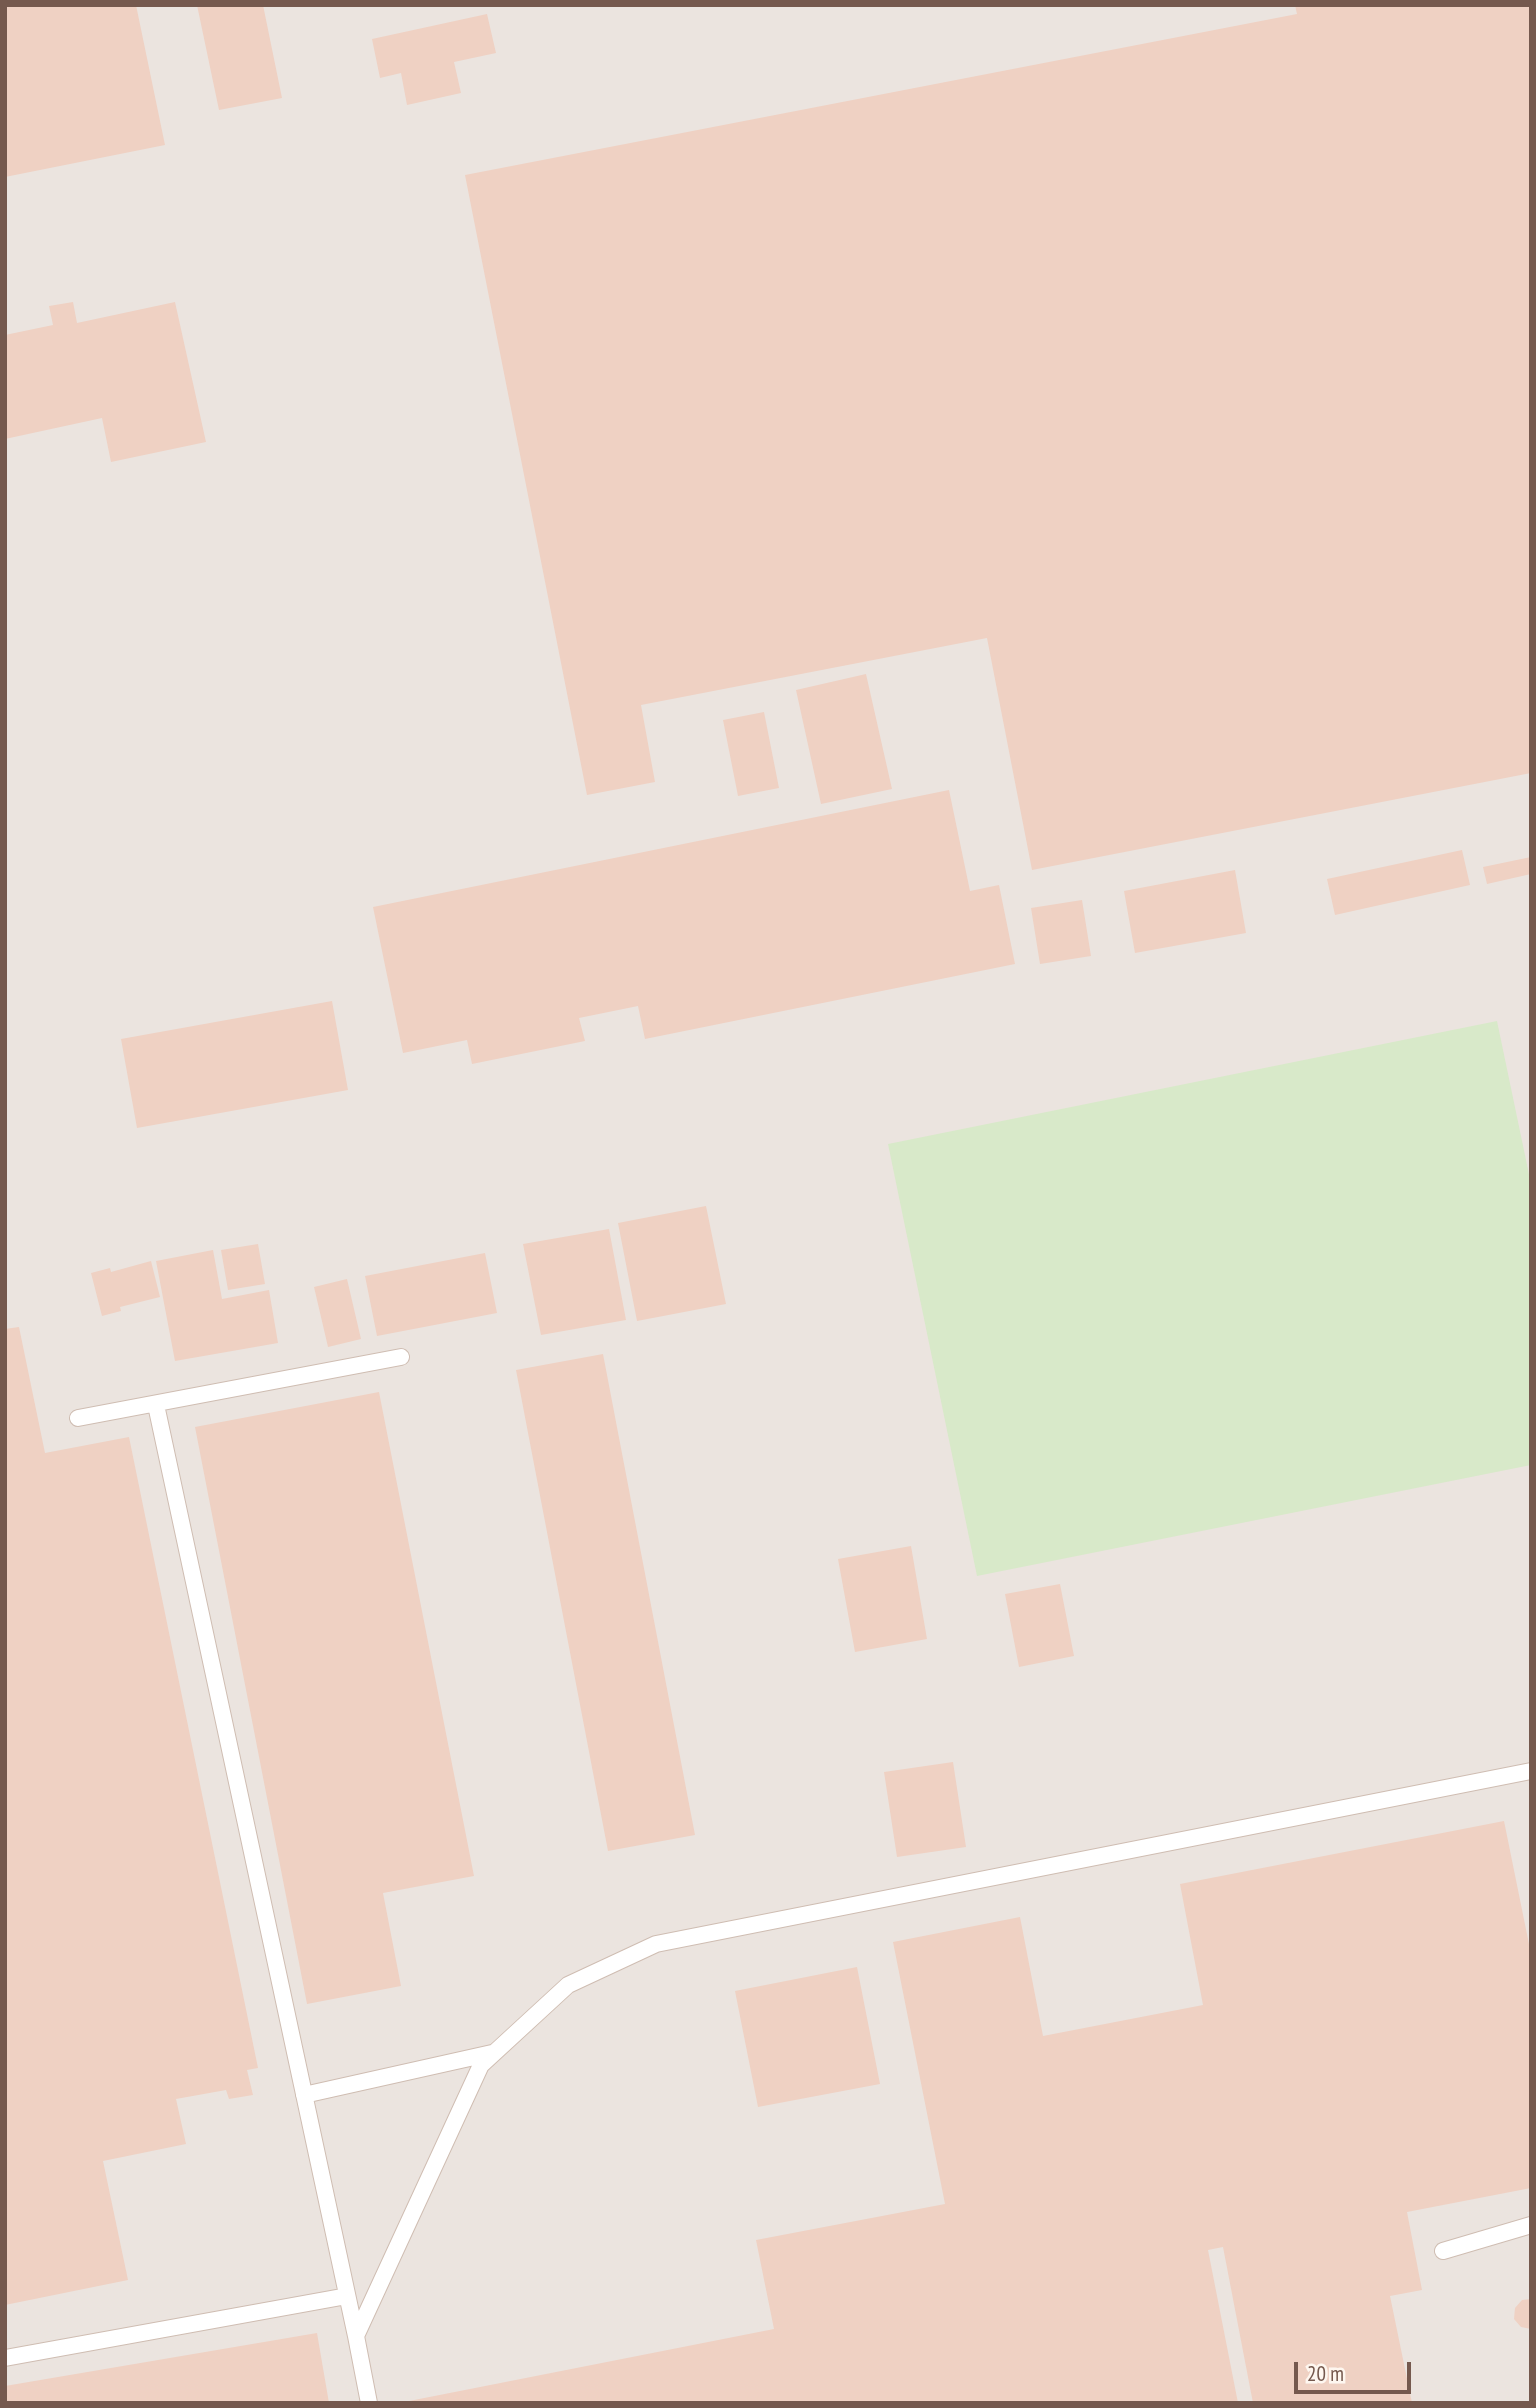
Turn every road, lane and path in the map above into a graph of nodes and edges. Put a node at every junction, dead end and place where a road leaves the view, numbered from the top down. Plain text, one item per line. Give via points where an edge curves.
1 (401, 1357) dead end
2 (156, 1405) junction
3 (78, 1418) dead end
4 (1531, 1770) edge
5 (495, 2052) junction
6 (304, 2095) junction
7 (1531, 2225) edge
8 (1443, 2251) dead end
9 (346, 2296) junction
10 (356, 2336) junction
11 (5, 2358) edge
12 (369, 2403) edge

1 - 2 lane
2 - 3 lane
2 - 6 lane
4 - 5 lane via 656,1944 568,1985
5 - 6 lane
5 - 10 lane via 481,2065
6 - 9 lane
7 - 8 lane
9 - 10 lane
9 - 11 lane
10 - 12 lane

